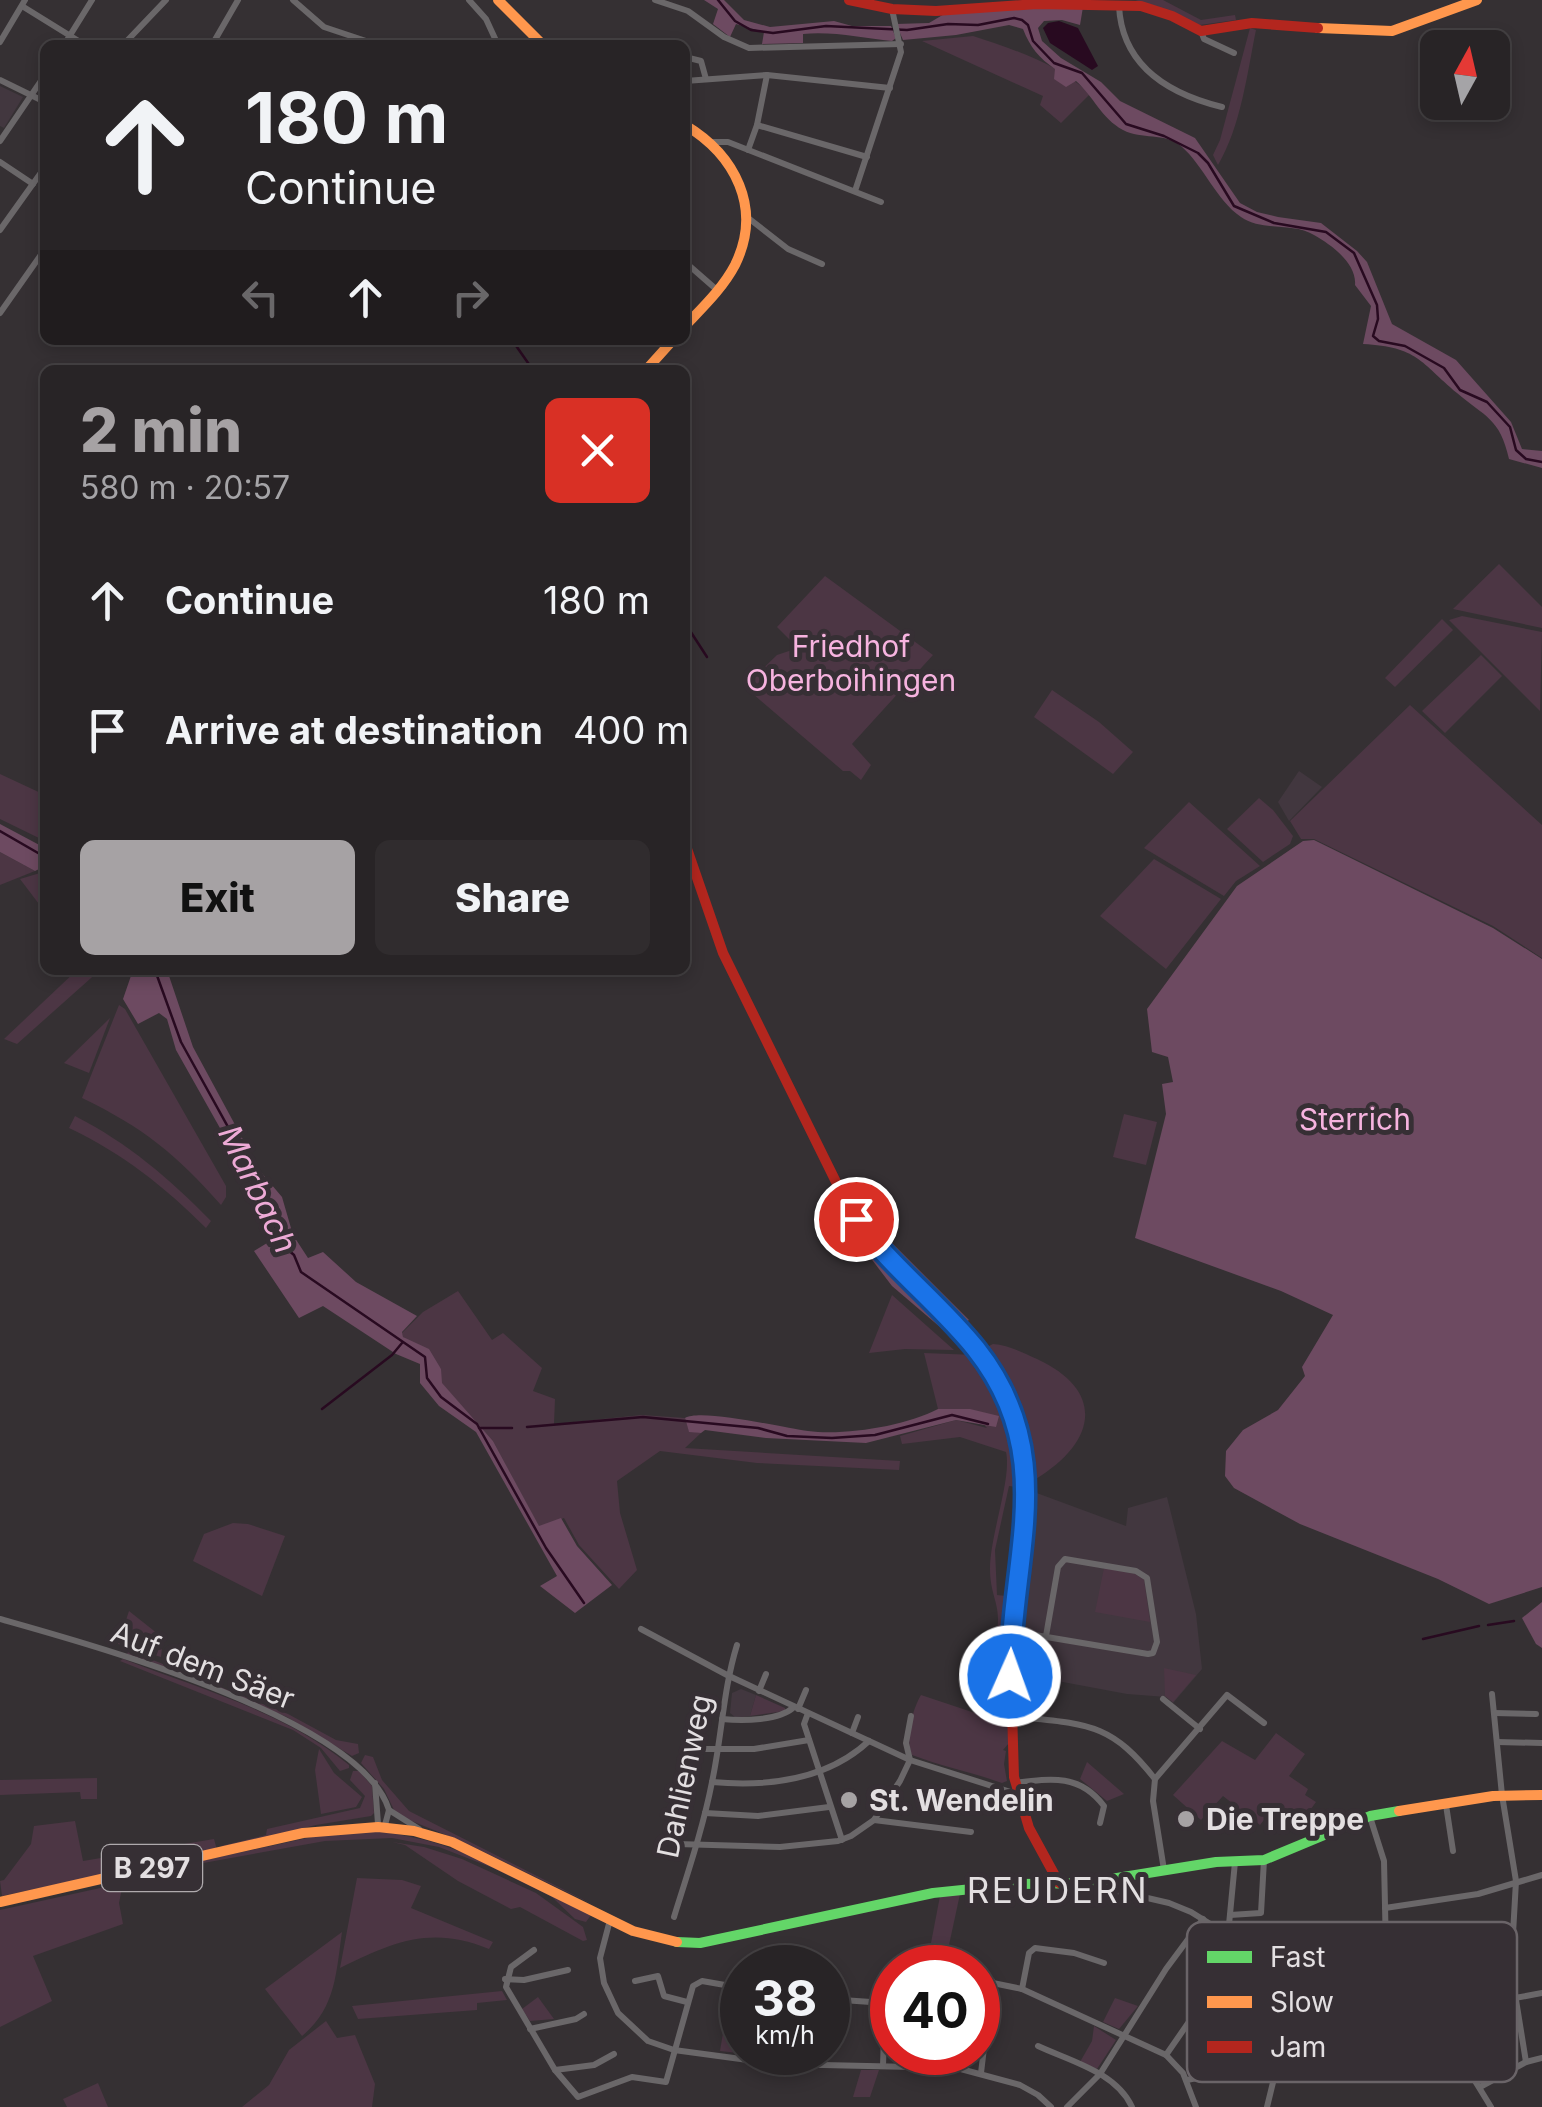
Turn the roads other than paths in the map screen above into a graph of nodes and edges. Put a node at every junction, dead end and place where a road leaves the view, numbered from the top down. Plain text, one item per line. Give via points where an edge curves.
1 (92, 0) edge
2 (166, 0) edge
3 (238, 0) edge
4 (293, 0) edge
5 (469, 0) edge
6 (498, 0) edge
7 (655, 0) edge
8 (849, 0) edge
9 (1478, 0) edge
10 (24, 3) edge
11 (1118, 5) junction
12 (937, 6) edge
13 (893, 13) junction
14 (1201, 31) junction
15 (70, 36) junction
16 (67, 40) edge
17 (77, 40) edge
18 (128, 40) edge
19 (215, 40) edge
20 (363, 40) edge
21 (496, 40) edge
22 (538, 40) edge
23 (900, 41) junction
24 (0, 42) edge
25 (1234, 54) dead end
26 (690, 58) edge
27 (767, 75) junction
28 (706, 79) junction
29 (0, 80) edge
30 (690, 81) edge
31 (40, 83) edge
32 (890, 88) junction
33 (32, 96) junction
34 (40, 100) edge
35 (1222, 106) dead end
36 (757, 125) junction
37 (690, 128) edge
38 (0, 141) edge
39 (713, 142) junction
40 (748, 150) junction
41 (867, 157) junction
42 (0, 162) edge
43 (40, 174) edge
44 (33, 184) junction
45 (855, 191) junction
46 (880, 202) dead end
47 (747, 217) junction
48 (0, 230) edge
49 (40, 256) edge
50 (822, 264) dead end
51 (690, 266) edge
52 (717, 290) junction
53 (0, 313) edge
54 (690, 320) edge
55 (668, 345) edge
56 (650, 365) edge
57 (690, 857) edge
58 (0, 1619) edge
59 (641, 1629) dead end
60 (1011, 1630) junction
61 (1046, 1636) junction
62 (736, 1645) dead end
63 (766, 1674) dead end
64 (727, 1675) junction
65 (759, 1690) junction
66 (806, 1690) dead end
67 (1492, 1694) dead end
68 (1164, 1698) dead end
69 (796, 1708) junction
70 (808, 1714) junction
71 (1494, 1714) junction
72 (1536, 1714) dead end
73 (911, 1716) dead end
74 (858, 1717) dead end
75 (1028, 1718) dead end
76 (722, 1720) junction
77 (1264, 1722) dead end
78 (1200, 1729) junction
79 (852, 1733) junction
80 (809, 1740) junction
81 (869, 1741) junction
82 (1497, 1742) junction
83 (1542, 1743) edge
84 (692, 1749) dead end
85 (718, 1750) junction
86 (910, 1760) junction
87 (818, 1773) junction
88 (1156, 1779) junction
89 (374, 1782) junction
90 (712, 1782) junction
91 (1016, 1788) junction
92 (1502, 1796) junction
93 (1542, 1796) edge
94 (1446, 1804) junction
95 (829, 1807) junction
96 (389, 1810) junction
97 (705, 1813) junction
98 (1370, 1816) junction
99 (874, 1820) junction
100 (1100, 1823) dead end
101 (382, 1825) junction
102 (424, 1832) junction
103 (971, 1832) dead end
104 (842, 1840) junction
105 (677, 1844) dead end
106 (696, 1846) junction
107 (1452, 1851) dead end
108 (1235, 1860) junction
109 (1264, 1860) junction
110 (1164, 1871) junction
111 (1542, 1875) edge
112 (1120, 1878) junction
113 (1516, 1881) junction
114 (1059, 1883) junction
115 (1086, 1883) junction
116 (1122, 1894) junction
117 (0, 1902) edge
118 (1385, 1908) junction
119 (1230, 1915) junction
120 (674, 1917) dead end
121 (1202, 1919) junction
122 (610, 1920) junction
123 (1200, 1922) edge
124 (1207, 1922) edge
125 (1229, 1922) edge
126 (1385, 1922) edge
127 (1514, 1922) edge
128 (1187, 1941) edge
129 (534, 1950) dead end
130 (1104, 1963) dead end
131 (568, 1970) dead end
132 (505, 1979) junction
133 (635, 1982) dead end
134 (1000, 1983) edge
135 (720, 1984) edge
136 (1022, 1989) junction
137 (1542, 1992) edge
138 (1517, 1998) edge
139 (688, 2002) junction
140 (1517, 2010) edge
141 (584, 2014) dead end
142 (1187, 2025) edge
143 (530, 2029) junction
144 (1123, 2036) junction
145 (1038, 2046) dead end
146 (674, 2050) junction
147 (614, 2054) dead end
148 (1166, 2055) junction
149 (1542, 2058) edge
150 (1526, 2062) junction
151 (870, 2066) edge
152 (1517, 2067) edge
153 (555, 2070) junction
154 (1100, 2074) junction
155 (988, 2075) edge
156 (1187, 2080) edge
157 (1188, 2082) edge
158 (1272, 2082) edge
159 (1477, 2082) edge
160 (1489, 2082) edge
161 (1480, 2087) junction
162 (1052, 2107) edge
163 (1068, 2107) edge
164 (1132, 2107) edge
165 (1196, 2107) edge
166 (1267, 2107) edge
167 (1491, 2107) edge

1 - 15 street
2 - 18 street
3 - 19 street
4 - 20 street via 324,27
5 - 21 street
6 - 22 street
7 - 23 street via 748,48
8 - 13 street
9 - 14 street via 1392,30 1252,23
10 - 15 street
10 - 24 street
11 - 12 street
11 - 14 street via 1157,10
11 - 35 street via 1128,47 1146,71 1172,90
12 - 13 street
13 - 23 street
14 - 25 street
15 - 16 street
15 - 17 street
23 - 32 street
26 - 28 street via 701,61
27 - 28 street
27 - 32 street
27 - 36 street
28 - 30 street
29 - 33 street
31 - 33 street
32 - 41 street
33 - 34 street
33 - 38 street
36 - 40 street
36 - 41 street
37 - 39 street
39 - 40 street
39 - 47 street via 737,172
40 - 45 street
41 - 45 street
42 - 44 street
43 - 44 street
44 - 48 street
45 - 46 street
47 - 50 street via 788,249
47 - 52 street via 737,261
49 - 53 street
51 - 52 street
52 - 54 street
55 - 56 street
57 - 60 street via 723,953 846,1202 999,1384 1026,1473
58 - 89 street, Auf dem Säer via 117,1653 282,1718 344,1754
59 - 64 street
60 - 61 street
60 - 91 street
61 - 61 street via 1065,1559 1147,1578 1156,1642 1148,1654
62 - 64 street, Dahlienweg
63 - 65 street
64 - 65 street
64 - 76 street, Dahlienweg
65 - 69 street
66 - 69 street
67 - 71 street
68 - 78 street
69 - 70 street
69 - 76 street
70 - 79 street
70 - 80 street
71 - 72 street
71 - 82 street
73 - 86 street
74 - 79 street
75 - 88 street via 1099,1729 1123,1743
76 - 85 street, Dahlienweg
77 - 78 street via 1227,1695
78 - 88 street
79 - 81 street
80 - 85 street
80 - 87 street
81 - 86 street
81 - 87 street
82 - 83 street
82 - 92 street
84 - 85 street
85 - 90 street, Dahlienweg
86 - 91 street
86 - 99 street
87 - 90 street
87 - 95 street
88 - 110 street
89 - 96 street, Auf dem Säer
89 - 101 street
90 - 97 street, Dahlienweg
91 - 100 street via 1053,1778 1076,1782 1103,1804
91 - 114 street
92 - 93 street, B 297
92 - 94 street, B 297
92 - 113 street
94 - 98 street, B 297
94 - 107 street
95 - 97 street via 758,1816
95 - 104 street
96 - 101 street
96 - 102 street, Auf dem Säer
97 - 106 street, Dahlienweg
98 - 109 street, B 297
98 - 118 street via 1384,1862
99 - 103 street
99 - 104 street
101 - 102 street, B 297
101 - 117 street, B 297 via 303,1832
102 - 122 street, B 297
104 - 106 street
105 - 106 street
106 - 120 street, Dahlienweg
108 - 109 street, B 297
108 - 110 street, B 297
108 - 119 street
109 - 119 street via 1261,1913
110 - 112 street, B 297
111 - 113 street
112 - 115 street, B 297
112 - 116 street
113 - 118 street via 1478,1894
113 - 127 street
114 - 115 street, B 297
114 - 122 street, B 297 via 918,1895 708,1943 654,1938
115 - 116 street
116 - 121 street via 1169,1903
118 - 126 street
119 - 125 street
121 - 123 street
121 - 124 street
122 - 146 street via 600,1958 609,1998 636,2032
128 - 144 street
129 - 132 street
130 - 136 street via 1035,1948
131 - 132 street
132 - 143 street
133 - 139 street via 658,1976 664,1996
134 - 136 street
135 - 139 street via 693,1986
136 - 144 street
137 - 138 street
139 - 146 street
140 - 150 street
141 - 143 street
142 - 148 street
143 - 153 street
144 - 148 street
144 - 154 street
145 - 154 street
146 - 151 street via 778,2064
146 - 153 street via 666,2082 632,2077 582,2097
147 - 153 street via 594,2065
148 - 156 street
149 - 150 street
150 - 152 street
154 - 163 street
154 - 164 street
155 - 162 street via 1020,2085
157 - 165 street
158 - 166 street
159 - 161 street
160 - 161 street
161 - 167 street

